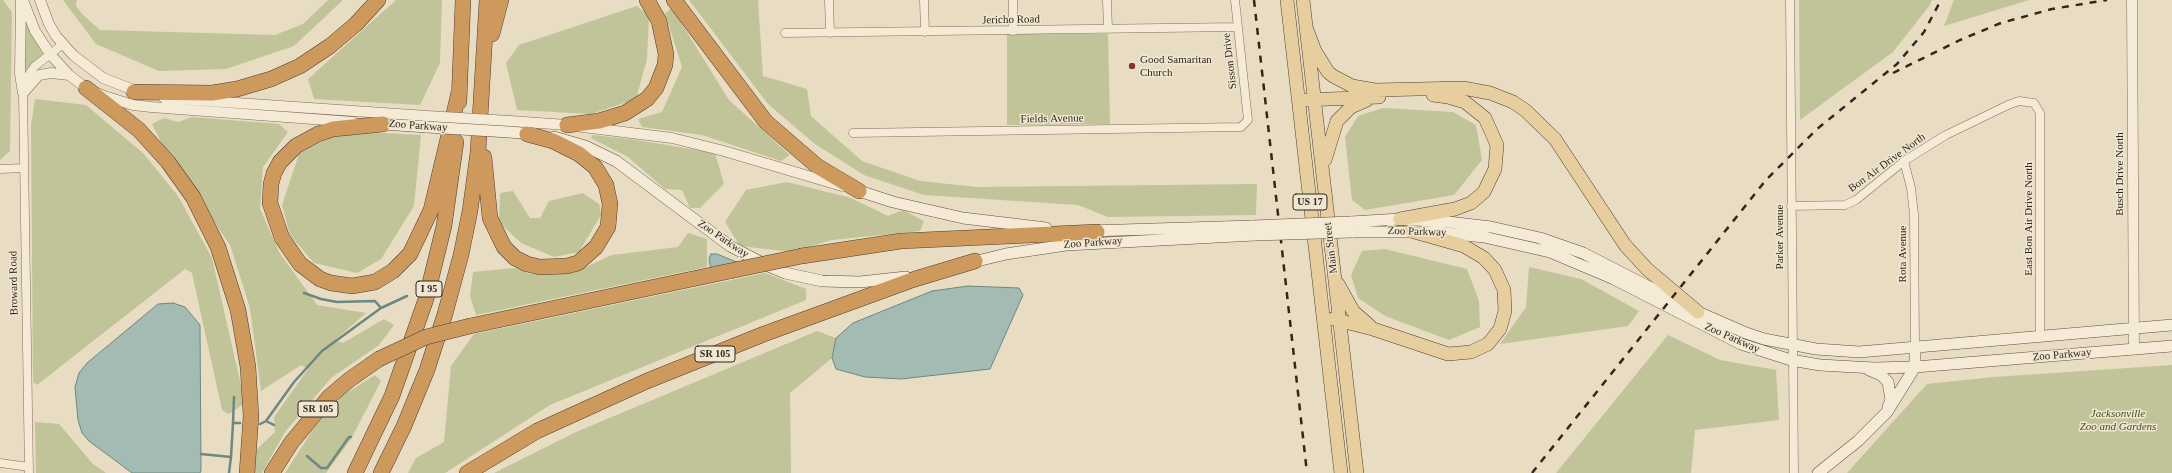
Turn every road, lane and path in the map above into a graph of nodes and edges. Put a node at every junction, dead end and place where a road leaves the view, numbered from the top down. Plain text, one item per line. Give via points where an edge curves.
1 (22, 0) edge
2 (40, 0) edge
3 (378, 0) edge
4 (463, 0) edge
5 (487, 0) edge
6 (501, 0) edge
7 (647, 0) edge
8 (674, 0) edge
9 (829, 0) edge
10 (924, 0) edge
11 (1013, 0) edge
12 (1108, 0) edge
13 (1235, 0) edge
14 (1287, 0) edge
15 (1303, 0) edge
16 (1790, 0) edge
17 (2132, 0) edge
18 (1237, 27) junction
19 (1306, 27) junction
20 (1108, 29) junction
21 (1013, 31) junction
22 (925, 32) junction
23 (785, 33) dead end
24 (830, 33) junction
25 (63, 44) junction
26 (50, 54) junction
27 (69, 75) junction
28 (483, 78) junction
29 (86, 88) junction
30 (134, 92) junction
31 (459, 92) junction
32 (23, 93) junction
33 (1374, 94) junction
34 (1298, 96) junction
35 (1313, 96) junction
36 (2034, 103) joint
37 (481, 117) junction
38 (1248, 120) joint
39 (427, 121) junction
40 (383, 124) junction
41 (567, 125) junction
42 (510, 127) junction
43 (853, 133) dead end
44 (527, 134) junction
45 (1904, 162) junction
46 (24, 168) junction
47 (0, 169) edge
48 (1322, 171) junction
49 (859, 190) junction
50 (1791, 206) junction
51 (1400, 219) junction
52 (1352, 227) junction
53 (1254, 230) junction
54 (1097, 232) junction
55 (1411, 232) junction
56 (974, 261) junction
57 (1334, 277) junction
58 (1698, 312) junction
59 (1323, 317) junction
60 (1340, 320) junction
61 (2172, 325) edge
62 (2134, 328) junction
63 (1373, 329) junction
64 (2040, 337) junction
65 (1791, 345) junction
66 (2172, 346) edge
67 (1915, 348) junction
68 (2134, 349) junction
69 (1791, 360) junction
70 (1916, 367) junction
71 (1865, 368) junction
72 (1887, 412) junction
73 (0, 463) edge
74 (29, 470) edge
75 (246, 473) edge
76 (272, 473) edge
77 (355, 473) edge
78 (381, 473) edge
79 (467, 473) edge
80 (1341, 473) edge
81 (1357, 473) edge
82 (1794, 473) edge
83 (1818, 473) edge

1 - 26 street via 35,31
1 - 32 street via 20,74
2 - 25 street via 49,24
3 - 30 highway via 356,24 330,46 300,66 271,79 212,93
4 - 31 highway, I 95
5 - 28 highway, I 95
6 - 28 highway
7 - 41 highway via 658,21 666,54 665,65 656,88 647,99 625,113 599,121
8 - 49 highway via 766,122 817,166
9 - 24 street
10 - 22 street
11 - 21 street
12 - 20 street
13 - 18 street, Sisson Drive
14 - 34 main road, Main Street / US 17
15 - 19 main road, Main Street / US 17
16 - 50 street, Parker Avenue
17 - 62 street, Busch Drive North
18 - 20 street, Jericho Road
18 - 38 street, Sisson Drive
19 - 33 main road via 1315,51 1333,76
19 - 35 main road, Main Street / US 17
20 - 21 street, Jericho Road
21 - 22 street, Jericho Road
22 - 24 street, Jericho Road
23 - 24 street, Jericho Road
25 - 26 street
25 - 30 street, Zoo Parkway via 93,72
26 - 27 street, Zoo Parkway
26 - 32 street via 31,71
27 - 29 street, Zoo Parkway
27 - 32 street via 39,75
28 - 37 highway, I 95
29 - 40 street, Zoo Parkway via 120,101 151,107
29 - 75 highway via 139,130 168,162 193,197 218,247 238,310 248,367 250,416
30 - 39 street, Zoo Parkway via 170,100
31 - 40 highway via 433,203 424,228 410,254 393,271 375,282 352,286 320,279 300,264 282,238 270,203 274,173 280,162 296,146 318,134 333,129
31 - 77 highway, I 95 via 449,197 426,299 392,396
32 - 46 street, Broward Road
33 - 35 main road
33 - 48 main road via 1351,107 1337,121
33 - 51 main road via 1437,95 1464,102 1485,118 1497,146 1497,161 1492,178 1484,192 1471,203 1455,209
33 - 58 main road via 1463,88 1490,93 1525,110 1555,139 1625,245 1647,269
34 - 35 main road
34 - 59 main road, Main Street / US 17
35 - 48 main road, Main Street / US 17
36 - 45 street, Bon Air Drive North via 2019,101 2008,105 1946,135
36 - 64 street, East Bon Air Drive North via 2040,113
37 - 44 highway via 487,202 491,222 504,248 527,264 546,268 567,266 587,256 603,239 610,216 608,192 598,170 583,156 559,143
37 - 78 highway, I 95 via 470,211 450,300 416,398
38 - 43 street, Fields Avenue via 1241,127
39 - 40 main road, Zoo Parkway
39 - 42 main road, Zoo Parkway, bridge
41 - 42 street, Zoo Parkway
41 - 49 street, Zoo Parkway via 649,134 694,143
42 - 44 main road, Zoo Parkway
44 - 56 main road, Zoo Parkway via 569,140 610,157 635,173 735,250 785,273 822,281 860,282 899,278
45 - 50 street, Bon Air Drive North via 1856,200 1845,205
45 - 67 street, Rota Avenue via 1914,214
46 - 47 street
46 - 74 street, Broward Road
48 - 57 main road, Main Street / US 17
49 - 54 main road, Zoo Parkway via 893,202 963,218 1028,227
50 - 65 street, Parker Avenue
51 - 52 main road, Zoo Parkway / SR 105
51 - 58 main road, Zoo Parkway / SR 105 via 1491,227 1567,246
52 - 53 main road, Zoo Parkway / SR 105, bridge
52 - 55 main road, Zoo Parkway / SR 105
53 - 54 main road, Zoo Parkway / SR 105
53 - 56 main road, Zoo Parkway / SR 105 via 1080,244
54 - 76 highway, SR 105, bridge via 901,241 802,256 426,337 379,359 349,380 325,402 291,443
55 - 63 main road via 1464,246 1490,264 1502,282 1504,290 1504,321 1488,344 1472,352 1455,354 1440,352
55 - 69 main road, Zoo Parkway / SR 105 via 1484,237 1550,252 1614,279 1741,344
56 - 79 highway, SR 105 via 915,279 800,321 647,381 536,431
57 - 60 main road, Main Street / US 17
57 - 63 main road via 1353,310
58 - 65 main road, Zoo Parkway / SR 105 via 1746,333
59 - 60 main road
59 - 80 main road, Main Street / US 17
60 - 63 main road
60 - 81 main road, Main Street / US 17
61 - 62 main road, Zoo Parkway / SR 105
62 - 64 main road, Zoo Parkway / SR 105
62 - 68 street, Busch Drive North
64 - 67 main road, Zoo Parkway / SR 105
65 - 67 main road, Zoo Parkway / SR 105 via 1859,352
65 - 69 street, Parker Avenue
66 - 68 main road, Zoo Parkway / SR 105
67 - 70 main road
68 - 70 main road, Zoo Parkway / SR 105
69 - 71 main road, Zoo Parkway / SR 105
69 - 82 street, Parker Avenue
70 - 71 main road, Zoo Parkway / SR 105
70 - 72 main road
71 - 72 main road via 1881,375 1888,382 1891,400
72 - 83 main road via 1858,441
73 - 74 street

